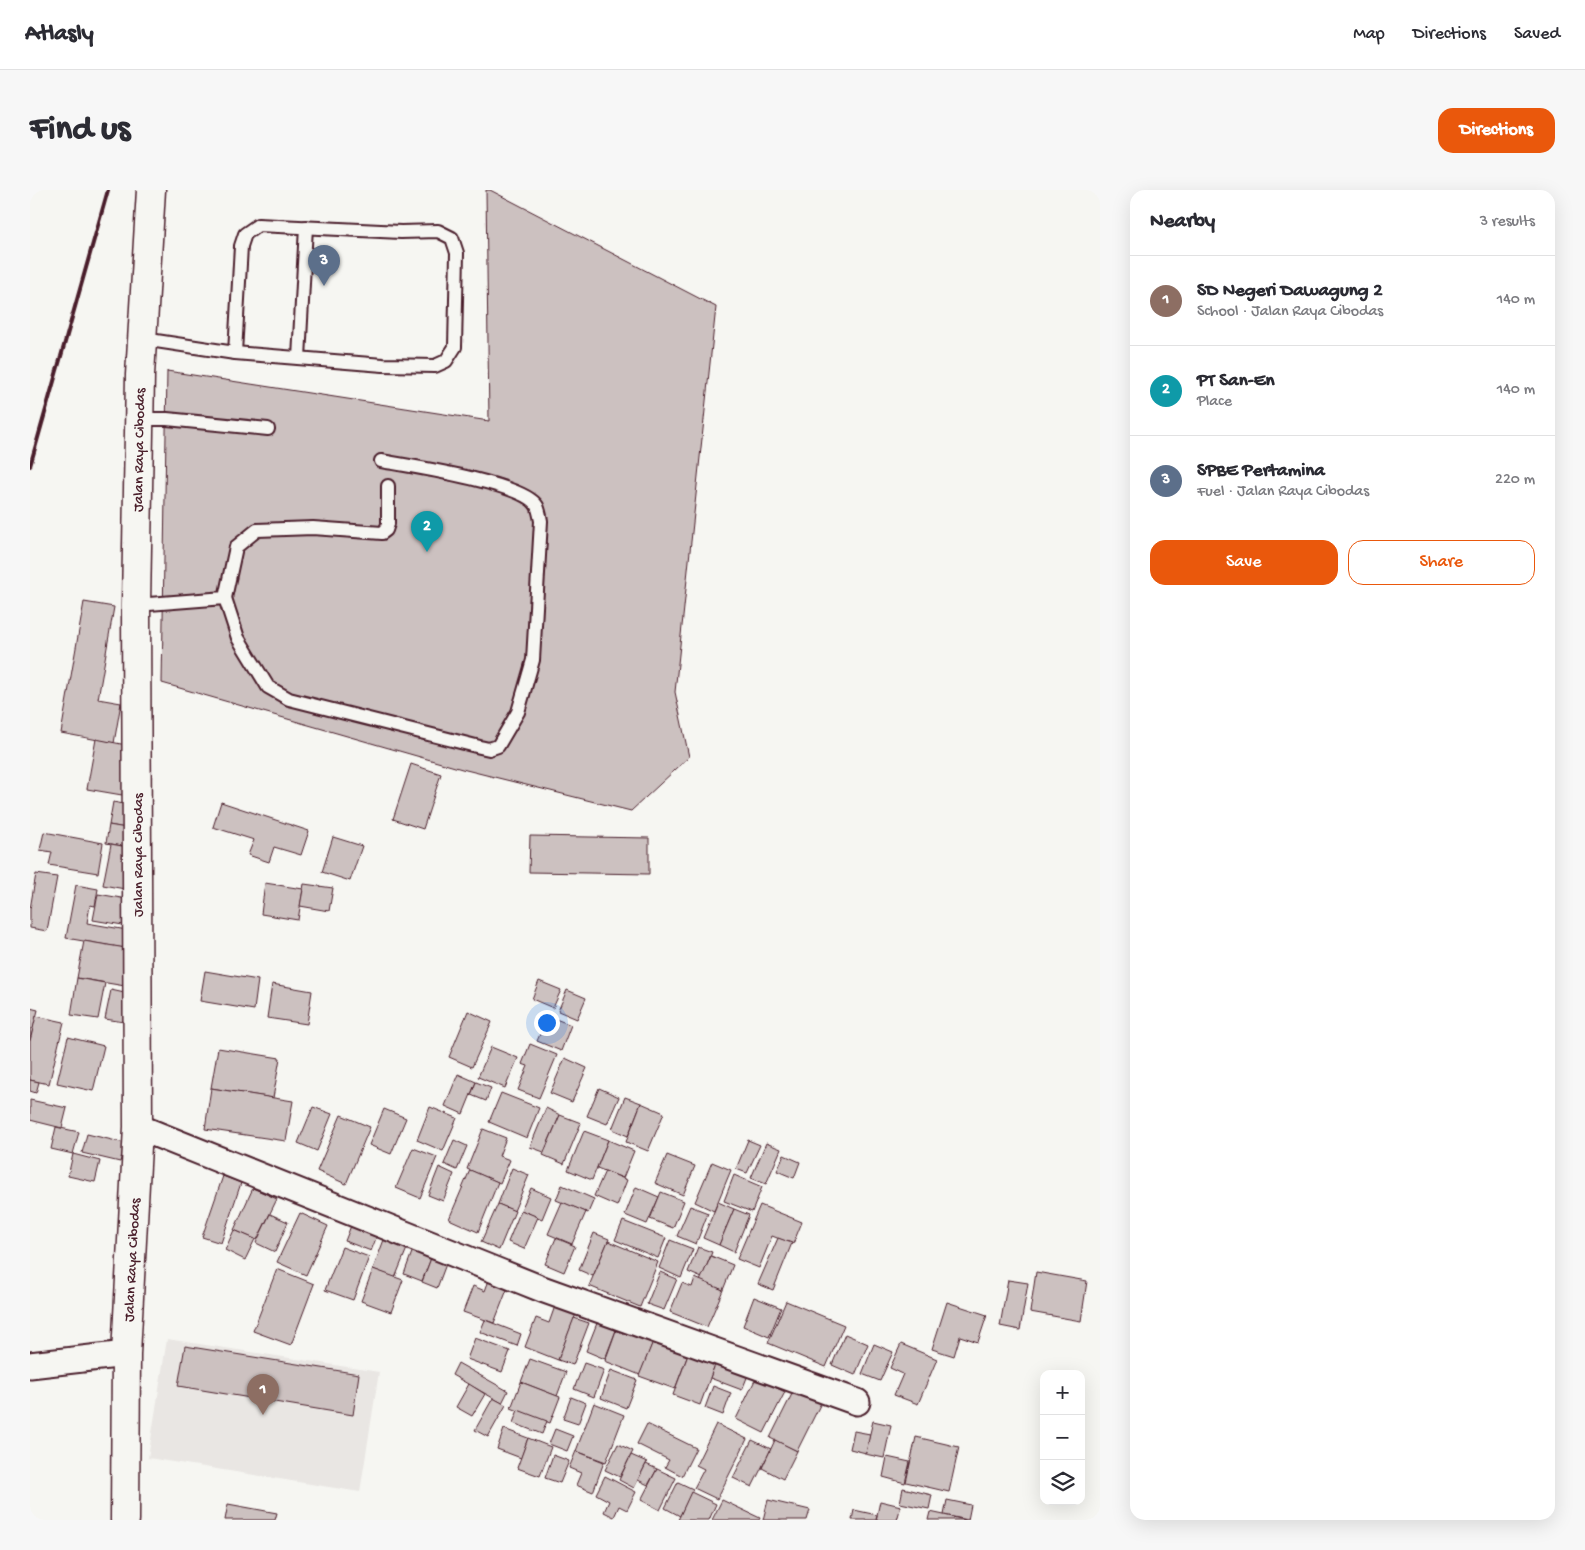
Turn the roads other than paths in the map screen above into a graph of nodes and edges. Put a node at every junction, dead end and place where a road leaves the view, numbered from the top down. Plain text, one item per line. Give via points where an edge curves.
1 (151, 190) edge
2 (306, 227) junction
3 (143, 339) junction
4 (235, 353) junction
5 (299, 358) junction
6 (139, 419) junction
7 (268, 429) dead end
8 (381, 461) dead end
9 (388, 486) dead end
10 (225, 598) junction
11 (136, 605) junction
12 (138, 1127) junction
13 (126, 1354) junction
14 (30, 1365) edge
15 (857, 1402) dead end
16 (125, 1520) edge

1 - 3 highway, Jalan Raya Cibodas
2 - 4 lane via 258,224 245,234 240,246
2 - 5 lane
2 - 5 lane via 438,231 452,238 458,253 457,315 454,347 446,361 436,366
3 - 4 lane
3 - 6 highway, Jalan Raya Cibodas
4 - 5 lane
6 - 7 lane
6 - 11 highway, Jalan Raya Cibodas
8 - 10 lane via 445,472 508,489 536,504 542,520 533,660 518,712 498,746 480,748 289,699 268,687 238,638
9 - 10 lane via 388,524 382,533 313,528 257,530 236,547
10 - 11 lane
11 - 12 highway, Jalan Raya Cibodas
12 - 13 highway, Jalan Raya Cibodas
12 - 15 street via 542,1289
13 - 14 street
13 - 16 highway, Jalan Raya Cibodas

